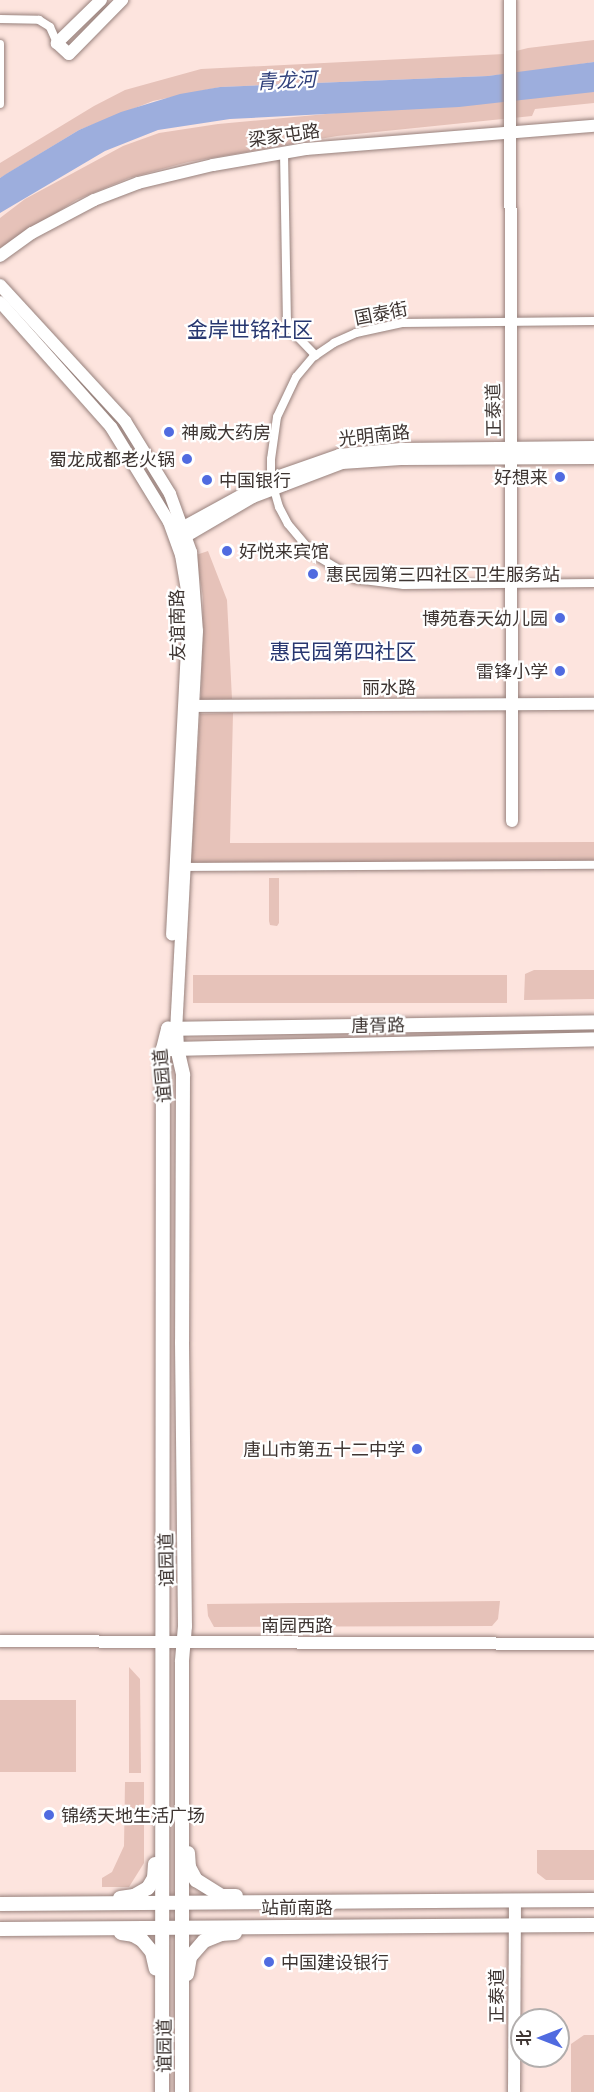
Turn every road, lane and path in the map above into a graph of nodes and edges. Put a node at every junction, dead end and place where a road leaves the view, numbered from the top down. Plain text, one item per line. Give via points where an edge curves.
1 (101, 0) edge
2 (122, 0) edge
3 (510, 0) edge
4 (0, 19) edge
5 (57, 43) junction
6 (0, 44) edge
7 (0, 94) edge
8 (0, 104) edge
9 (594, 126) edge
10 (510, 134) junction
11 (284, 152) junction
12 (0, 256) edge
13 (0, 285) edge
14 (0, 302) edge
15 (510, 321) junction
16 (594, 321) edge
17 (316, 356) junction
18 (594, 447) edge
19 (512, 453) junction
20 (594, 458) edge
21 (272, 483) junction
22 (180, 534) junction
23 (512, 584) junction
24 (594, 584) edge
25 (594, 704) edge
26 (512, 705) junction
27 (190, 706) junction
28 (512, 820) dead end
29 (594, 865) edge
30 (179, 867) junction
31 (594, 1022) edge
32 (172, 1029) junction
33 (594, 1039) edge
34 (170, 1048) junction
35 (0, 1641) edge
36 (163, 1641) junction
37 (183, 1642) junction
38 (594, 1644) edge
39 (161, 1818) junction
40 (181, 1818) junction
41 (515, 1900) junction
42 (594, 1900) edge
43 (273, 1903) junction
44 (0, 1904) edge
45 (84, 1904) junction
46 (181, 1904) junction
47 (160, 1905) junction
48 (515, 1924) junction
49 (594, 1924) edge
50 (271, 1925) junction
51 (161, 1927) junction
52 (181, 1927) junction
53 (83, 1928) junction
54 (0, 1929) edge
55 (162, 2002) junction
56 (182, 2002) junction
57 (162, 2092) edge
58 (182, 2092) edge
59 (514, 2092) edge

1 - 5 street
2 - 5 street via 69,54
3 - 10 street, 正泰道
4 - 5 street via 39,20 50,27
6 - 7 street
7 - 8 street
9 - 10 street, 梁家屯路
10 - 11 street, 梁家屯路
10 - 15 street, 正泰道
11 - 12 street, 梁家屯路 via 138,183 75,209
11 - 17 street via 287,319 290,329
13 - 22 street, 友谊南路 via 125,421 170,494
14 - 22 street, 友谊南路 via 111,427
15 - 16 street, 国泰街
15 - 17 street, 国泰街 via 402,323 369,328 334,343
15 - 19 street, 正泰道
17 - 21 street, 国泰街 via 296,377 277,417
18 - 19 street, 光明南路
19 - 20 street, 光明南路
19 - 21 street, 光明南路 via 364,451 339,455
19 - 23 street, 正泰道
21 - 22 street, 光明南路
21 - 23 street via 279,507 299,539 325,562 356,579 404,585
22 - 27 street, 友谊南路 via 188,596
23 - 24 street
23 - 26 street, 正泰道
25 - 26 street, 丽水路
26 - 27 street, 丽水路
26 - 28 street, 正泰道
27 - 30 street, 友谊南路
29 - 30 street
30 - 32 street, 友谊南路
31 - 32 main road, 唐胥路
32 - 34 main road, 谊园道
33 - 34 main road, 唐胥路
34 - 36 main road, 谊园道
34 - 37 main road, 谊园道 via 183,1075
35 - 36 street, 南园西路
36 - 37 street, 南园西路
36 - 39 main road, 谊园道
37 - 38 street, 南园西路
37 - 40 main road, 谊园道
39 - 45 main road via 154,1878 148,1888 128,1898
39 - 47 main road, 谊园道
40 - 43 main road via 187,1833 189,1867 196,1880 222,1896 255,1896
40 - 46 main road, 谊园道
41 - 42 main road, 站前南路
41 - 43 main road, 站前南路
41 - 48 street, 正泰道
43 - 46 main road, 站前南路
44 - 45 main road, 站前南路
45 - 47 main road, 站前南路
46 - 47 main road, 站前南路
46 - 52 main road, 谊园道
47 - 51 main road, 谊园道
48 - 49 main road, 站前南路
48 - 50 main road, 站前南路
48 - 59 street, 正泰道
50 - 52 main road, 站前南路
50 - 56 main road via 204,1941 190,1957
51 - 52 main road, 站前南路
51 - 53 main road, 站前南路
51 - 55 main road, 谊园道
52 - 56 main road, 谊园道
53 - 54 main road, 站前南路
53 - 55 main road via 100,1933 126,1933 142,1941 156,1960
55 - 57 main road, 谊园道
56 - 58 main road, 谊园道

